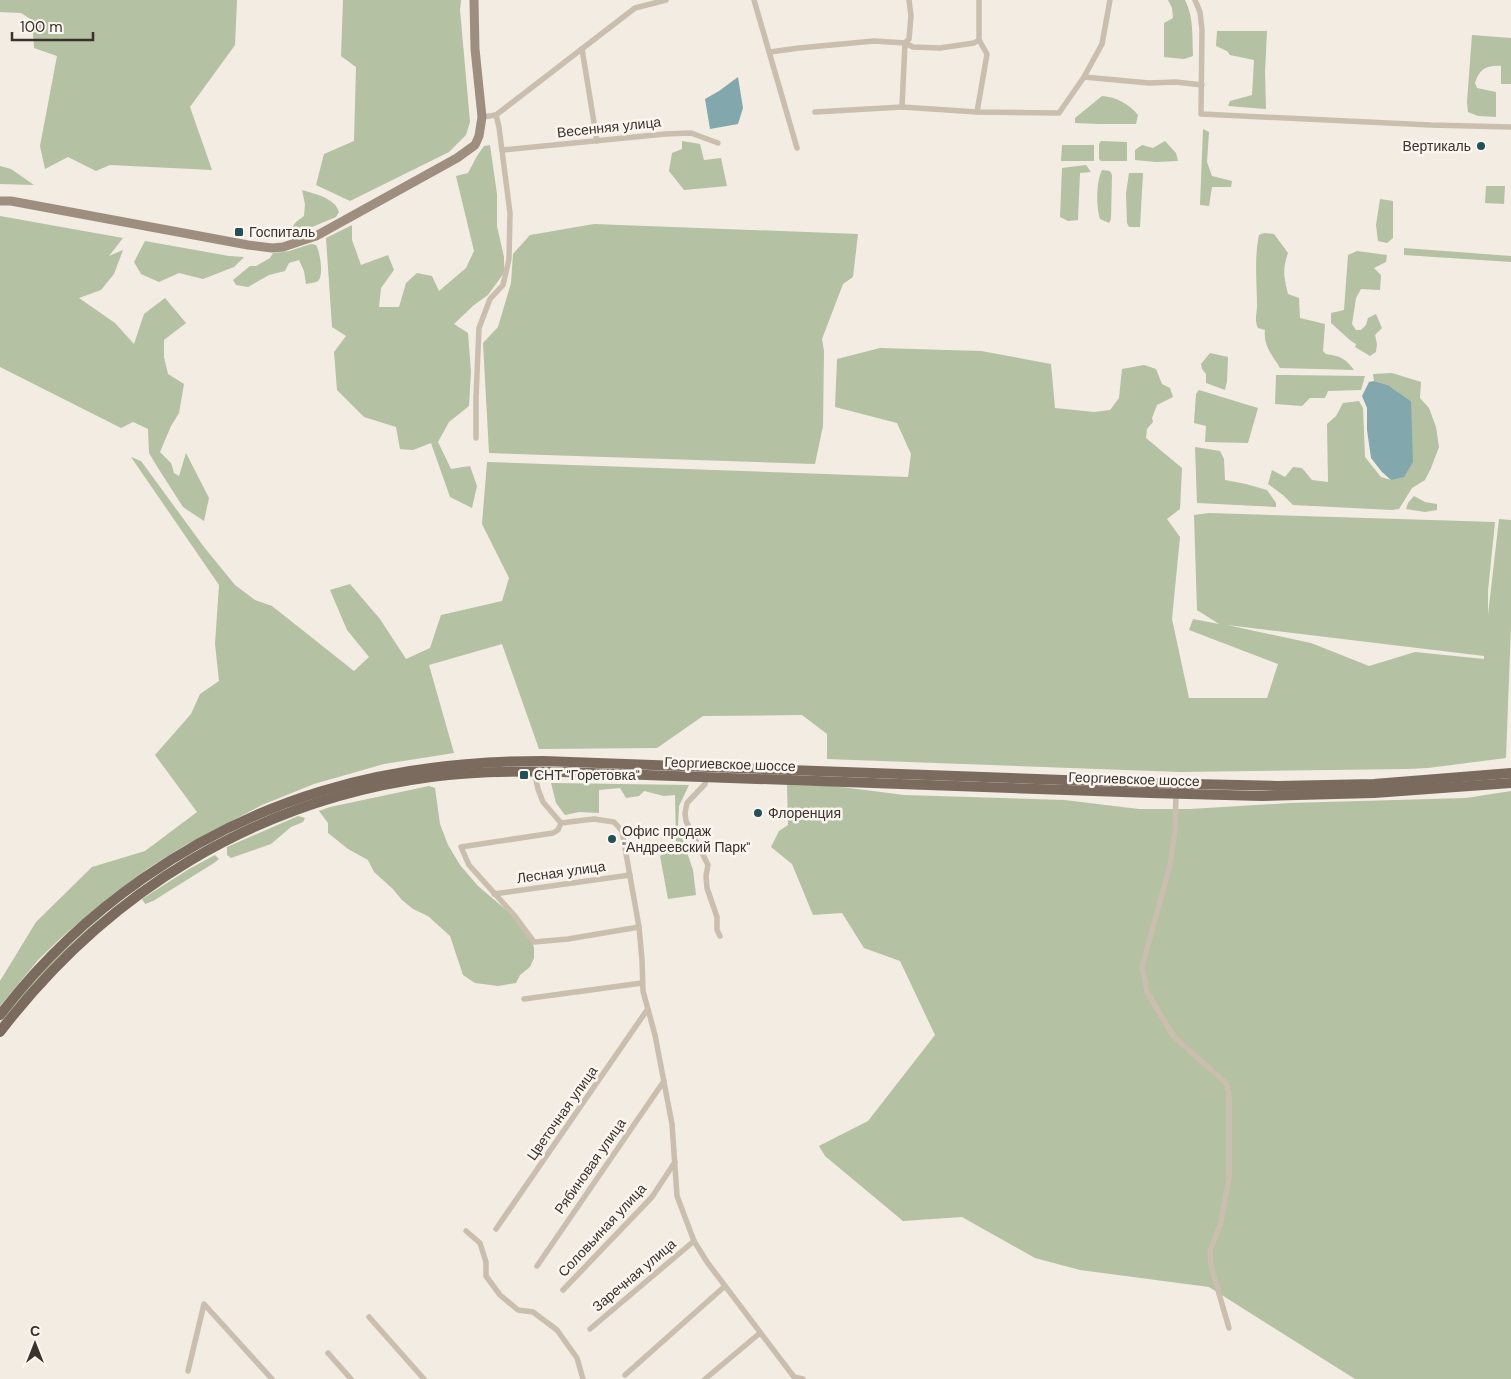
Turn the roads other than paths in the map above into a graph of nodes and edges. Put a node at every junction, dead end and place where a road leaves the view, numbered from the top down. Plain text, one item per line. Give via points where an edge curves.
1 (474, 0) edge
2 (666, 0) edge
3 (754, 0) edge
4 (909, 0) edge
5 (979, 0) edge
6 (1110, 0) edge
7 (1195, 0) edge
8 (979, 40) junction
9 (905, 42) junction
10 (582, 49) junction
11 (770, 52) junction
12 (1084, 77) junction
13 (1202, 85) junction
14 (902, 107) junction
15 (814, 112) dead end
16 (977, 112) junction
17 (496, 115) junction
18 (482, 117) junction
19 (1511, 127) edge
20 (597, 141) junction
21 (718, 143) dead end
22 (797, 148) dead end
23 (502, 150) junction
24 (0, 201) edge
25 (476, 438) dead end
26 (534, 771) junction
27 (1511, 773) edge
28 (706, 777) junction
29 (1511, 783) edge
30 (1191, 784) junction
31 (1176, 794) junction
32 (562, 823) junction
33 (630, 876) junction
34 (494, 894) junction
35 (639, 927) junction
36 (720, 936) dead end
37 (642, 983) junction
38 (524, 999) dead end
39 (647, 1010) junction
40 (0, 1015) edge
41 (0, 1032) edge
42 (664, 1081) junction
43 (675, 1162) junction
44 (496, 1229) dead end
45 (466, 1231) dead end
46 (694, 1241) junction
47 (537, 1266) dead end
48 (725, 1286) junction
49 (563, 1290) dead end
50 (368, 1317) dead end
51 (1229, 1328) dead end
52 (590, 1329) dead end
53 (760, 1333) junction
54 (328, 1353) dead end
55 (188, 1371) dead end
56 (625, 1374) dead end
57 (792, 1378) edge
58 (272, 1379) edge
59 (352, 1379) edge
60 (424, 1379) edge
61 (583, 1379) edge
62 (705, 1379) edge
63 (803, 1379) edge

1 - 18 main road
2 - 10 street via 635,8
3 - 11 street
4 - 9 street via 910,39
5 - 8 street
6 - 12 street via 1102,44
7 - 13 street via 1202,30
8 - 9 street via 940,48 913,47
8 - 16 street via 987,54
9 - 11 street via 874,41
9 - 14 street
10 - 17 street
10 - 20 street
11 - 22 street
12 - 13 street
12 - 16 street via 1059,113
13 - 19 street via 1201,114
14 - 15 street
14 - 16 street
17 - 18 street
17 - 23 street
18 - 24 main road via 475,145 465,154 316,236 283,247 248,246
20 - 21 street, Весенняя улица via 691,133
20 - 23 street, Весенняя улица
23 - 25 street via 510,212 509,260 504,285 490,299 479,328
26 - 28 main road, Георгиевское шоссе
26 - 32 street via 543,802
26 - 41 main road, Георгиевское шоссе via 445,775 391,784 343,795 258,824 187,862 127,903 60,962
27 - 30 main road, Георгиевское шоссе via 1374,784
28 - 31 main road, Георгиевское шоссе
28 - 36 street via 705,784 687,803 685,813 708,866 707,888 718,917
29 - 31 main road, Георгиевское шоссе via 1262,796
30 - 31 street
30 - 40 main road, Георгиевское шоссе via 543,761 478,763 387,775 283,804 193,847 145,878 73,935
31 - 51 street via 1170,865 1142,967 1148,992 1174,1037 1226,1083 1229,1093 1229,1178 1221,1222 1210,1251 1211,1266
32 - 33 street via 614,822 622,831
32 - 34 street via 553,833 461,847 469,865
33 - 34 street, Лесная улица
33 - 35 street
34 - 35 street via 534,942
35 - 37 street
37 - 38 street
37 - 39 street
39 - 42 street via 656,1035
39 - 44 street, Цветочная улица
42 - 43 street
42 - 47 street, Рябиновая улица
43 - 46 street via 677,1196
43 - 49 street, Соловьиная улица via 652,1196
45 - 61 street via 480,1242 486,1276 500,1295 518,1310 533,1312 557,1330 577,1358
46 - 48 street
46 - 52 street, Заречная улица
48 - 53 street
48 - 56 street
50 - 60 street
53 - 57 street
53 - 62 street
54 - 59 street
55 - 58 street via 204,1304
57 - 63 street

